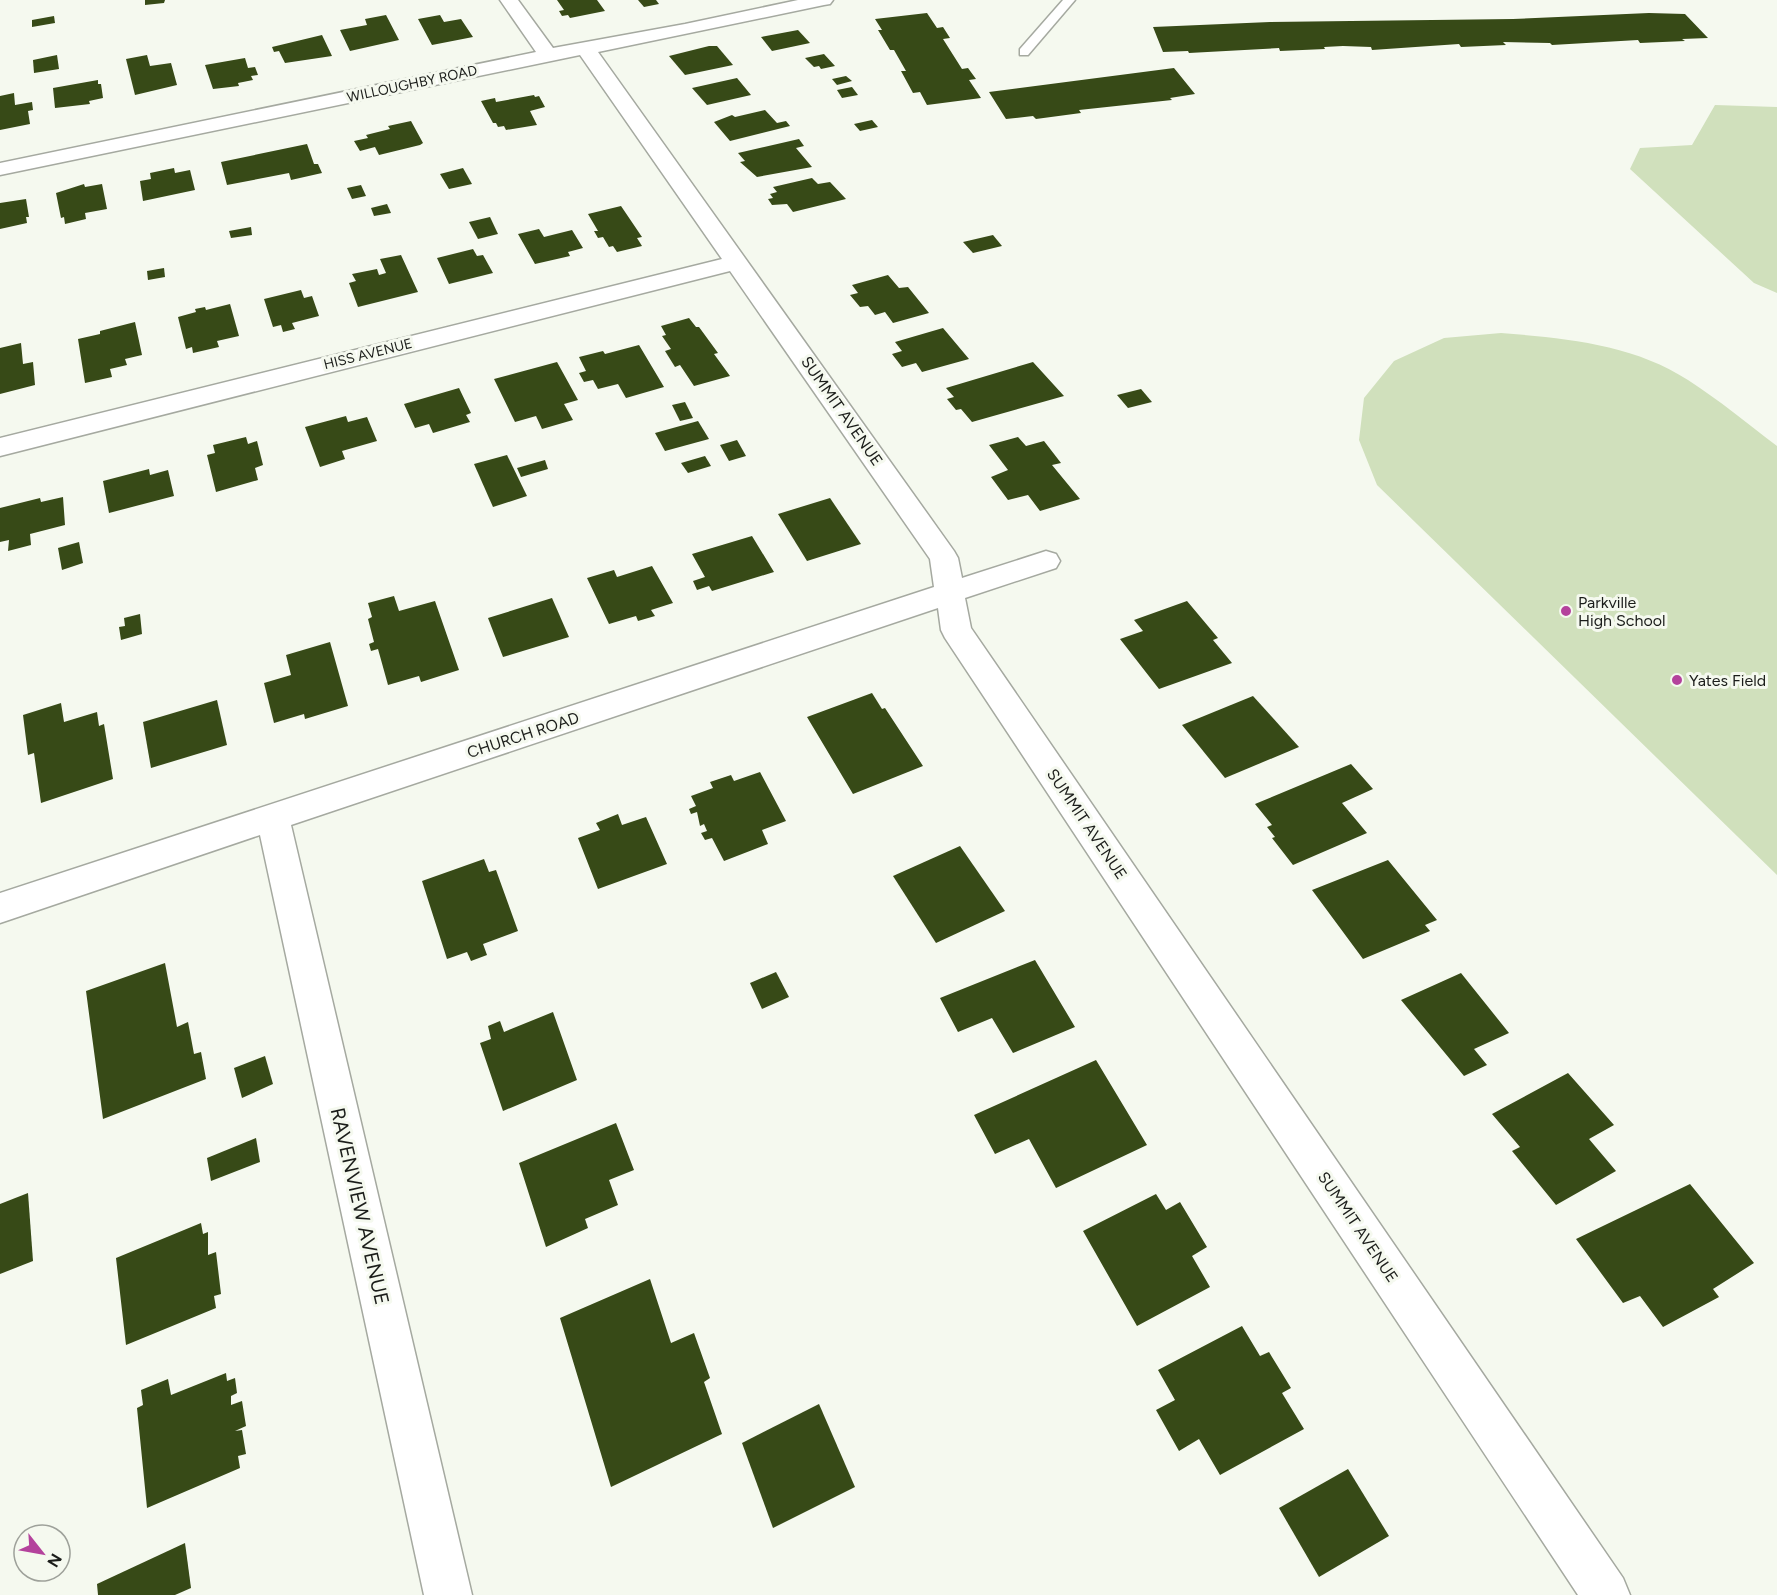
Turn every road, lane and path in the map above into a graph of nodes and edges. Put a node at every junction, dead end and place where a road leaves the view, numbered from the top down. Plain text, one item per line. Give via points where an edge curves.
1 (509, 0) edge
2 (824, 0) edge
3 (1070, 0) edge
4 (586, 49) junction
5 (1024, 52) dead end
6 (548, 55) junction
7 (0, 170) edge
8 (737, 262) junction
9 (0, 447) edge
10 (1046, 561) dead end
11 (950, 593) junction
12 (273, 818) junction
13 (0, 908) edge
14 (448, 1595) edge
15 (1606, 1595) edge

1 - 6 street
2 - 4 street, WILLOUGHBY ROAD
3 - 5 lane
4 - 6 street, WILLOUGHBY ROAD
4 - 8 street, SUMMIT AVENUE
6 - 7 street, WILLOUGHBY ROAD
8 - 9 street, HISS AVENUE
8 - 11 street, SUMMIT AVENUE via 944,558
10 - 11 street, CHURCH ROAD
11 - 12 street, CHURCH ROAD
11 - 15 street, SUMMIT AVENUE via 956,630
12 - 13 street, CHURCH ROAD
12 - 14 street, RAVENVIEW AVENUE

